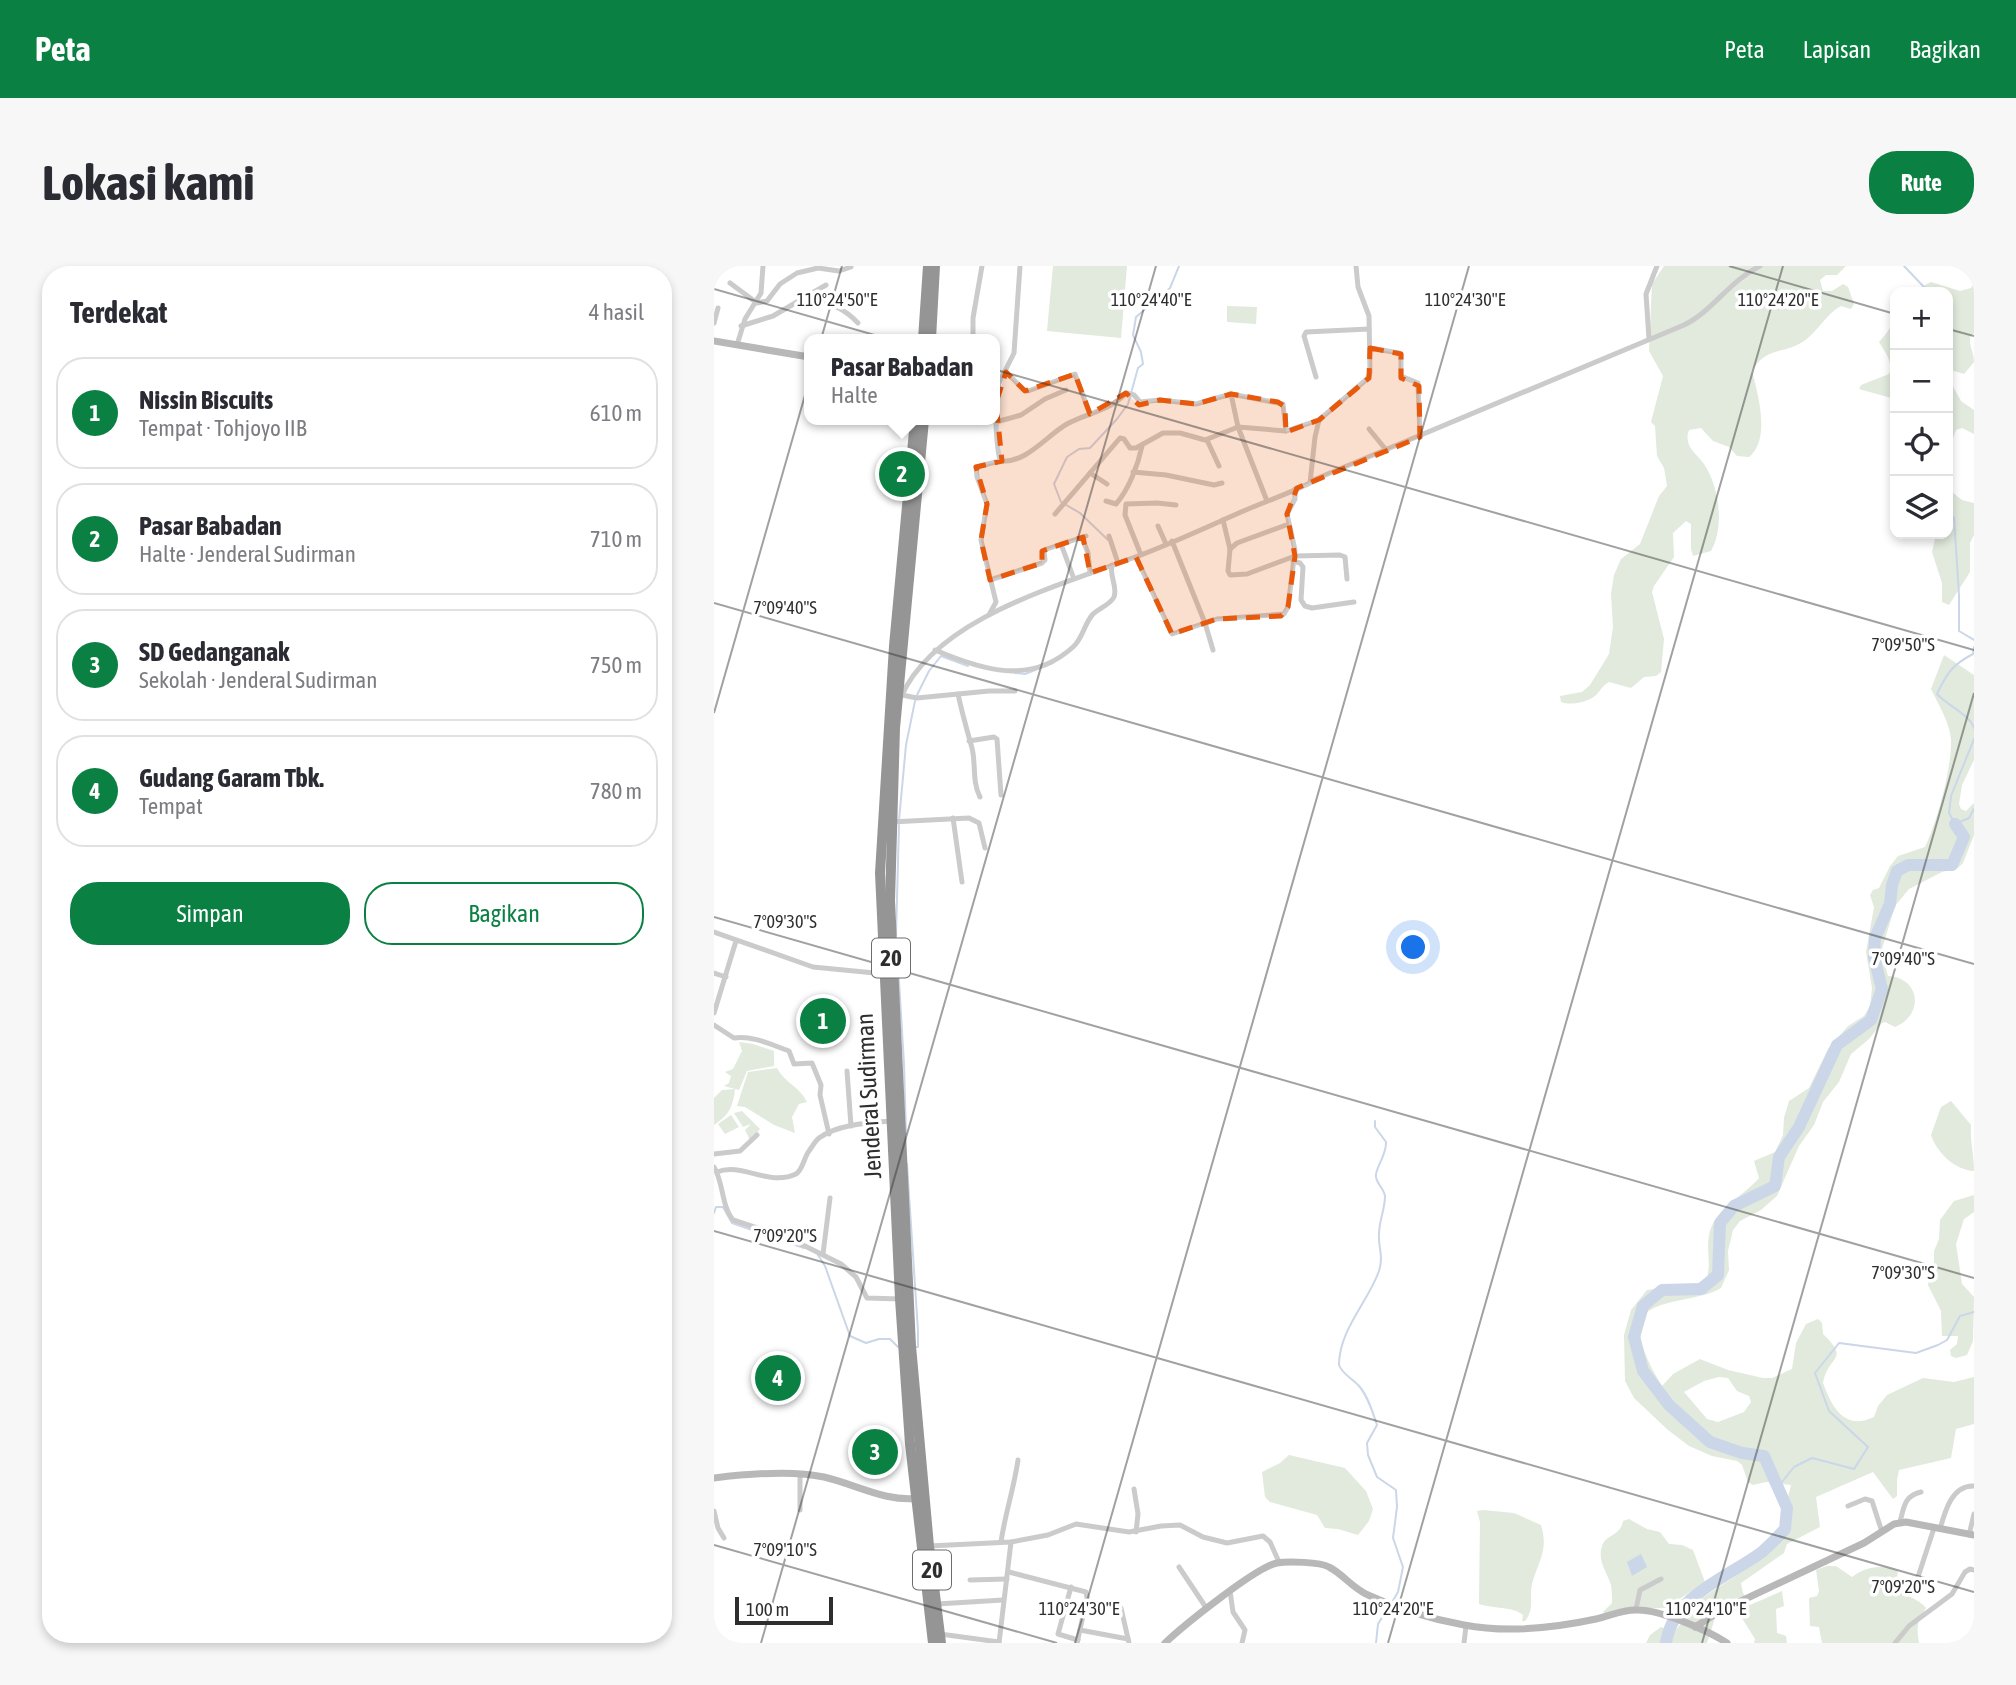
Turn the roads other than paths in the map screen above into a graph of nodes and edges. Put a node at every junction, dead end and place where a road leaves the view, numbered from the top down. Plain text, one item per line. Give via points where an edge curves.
1 (763, 266) edge
2 (928, 266) edge
3 (935, 266) edge
4 (982, 266) edge
5 (1020, 266) edge
6 (1356, 266) edge
7 (1657, 266) edge
8 (1760, 266) edge
9 (851, 267) edge
10 (730, 283) dead end
11 (826, 285) dead end
12 (806, 296) junction
13 (757, 303) junction
14 (718, 308) dead end
15 (714, 323) edge
16 (858, 323) dead end
17 (741, 326) junction
18 (1369, 329) junction
19 (923, 334) edge
20 (931, 334) edge
21 (974, 334) edge
22 (1649, 338) junction
23 (714, 341) edge
24 (737, 345) junction
25 (1370, 348) junction
26 (804, 356) edge
27 (1006, 372) junction
28 (1316, 377) dead end
29 (1000, 380) edge
30 (1066, 390) dead end
31 (1231, 394) junction
32 (1090, 414) junction
33 (1319, 419) junction
34 (1000, 421) edge
35 (915, 425) edge
36 (924, 425) edge
37 (996, 425) edge
38 (1238, 427) junction
39 (1369, 429) dead end
40 (1286, 430) junction
41 (1420, 437) junction
42 (1208, 440) junction
43 (1142, 446) junction
44 (1387, 451) junction
45 (1000, 461) junction
46 (1219, 466) dead end
47 (1133, 472) junction
48 (1090, 473) junction
49 (1311, 481) junction
50 (1222, 483) dead end
51 (1107, 484) dead end
52 (1295, 489) junction
53 (1106, 501) dead end
54 (1266, 501) junction
55 (1176, 505) dead end
56 (1055, 514) dead end
57 (1223, 520) junction
58 (1289, 524) junction
59 (1158, 526) dead end
60 (1109, 536) dead end
61 (1169, 543) junction
62 (1061, 544) junction
63 (1230, 549) junction
64 (1139, 556) junction
65 (1294, 559) junction
66 (1115, 564) junction
67 (1090, 573) junction
68 (1074, 579) junction
69 (1347, 579) dead end
70 (990, 580) junction
71 (1354, 602) dead end
72 (988, 615) junction
73 (1205, 623) junction
74 (935, 650) junction
75 (1213, 650) dead end
76 (1015, 691) dead end
77 (958, 694) junction
78 (900, 699) junction
79 (969, 741) junction
80 (1001, 795) dead end
81 (980, 797) dead end
82 (953, 818) junction
83 (891, 822) junction
84 (985, 848) dead end
85 (962, 882) dead end
86 (714, 932) edge
87 (736, 941) junction
88 (714, 973) edge
89 (888, 974) junction
90 (726, 977) junction
91 (714, 1013) edge
92 (714, 1025) edge
93 (847, 1070) dead end
94 (892, 1121) junction
95 (851, 1126) junction
96 (829, 1134) junction
97 (757, 1135) dead end
98 (714, 1154) edge
99 (716, 1170) edge
100 (898, 1178) junction
101 (830, 1199) dead end
102 (823, 1254) junction
103 (901, 1299) junction
104 (906, 1313) junction
105 (1018, 1461) dead end
106 (800, 1475) junction
107 (714, 1478) edge
108 (1974, 1486) edge
109 (1134, 1489) dead end
110 (1921, 1492) dead end
111 (920, 1498) junction
112 (1849, 1506) dead end
113 (800, 1510) dead end
114 (714, 1511) edge
115 (1974, 1514) edge
116 (1900, 1522) junction
117 (1937, 1528) junction
118 (1136, 1532) junction
119 (1882, 1532) junction
120 (1972, 1535) edge
121 (724, 1538) dead end
122 (1001, 1542) junction
123 (1012, 1542) junction
124 (929, 1546) junction
125 (1279, 1562) junction
126 (1179, 1567) dead end
127 (1974, 1570) edge
128 (1008, 1575) junction
129 (1661, 1579) dead end
130 (970, 1580) dead end
131 (1917, 1580) dead end
132 (1071, 1587) junction
133 (1230, 1591) junction
134 (1003, 1600) junction
135 (1087, 1601) junction
136 (937, 1604) junction
137 (1207, 1609) junction
138 (1636, 1609) junction
139 (1466, 1626) junction
140 (1695, 1627) junction
141 (1080, 1630) junction
142 (940, 1639) edge
143 (1077, 1641) edge
144 (1128, 1641) edge
145 (999, 1642) edge
146 (933, 1643) edge
147 (1165, 1643) edge
148 (1242, 1643) edge
149 (1464, 1643) edge
150 (1727, 1643) edge
151 (1895, 1643) edge

1 - 13 street
2 - 19 highway
3 - 20 highway
4 - 21 street
5 - 27 street via 1016,338
6 - 18 street
7 - 22 street via 1646,294
8 - 22 street via 1730,286 1696,319
9 - 13 street via 797,273 779,284 766,301
10 - 13 street
11 - 12 street
12 - 16 street via 832,303
12 - 17 street via 767,318
13 - 17 street
14 - 15 street
17 - 24 street
18 - 25 street
18 - 28 street via 1306,332
22 - 41 street
23 - 24 street
24 - 26 street
25 - 33 street via 1367,379
25 - 41 street via 1401,354 1401,376 1418,383
27 - 29 street
27 - 32 street via 1028,391 1075,374
30 - 34 street via 1021,415
31 - 32 street via 1196,404 1140,402 1126,393 1109,407
31 - 38 street
31 - 40 street via 1283,404
32 - 45 street via 1013,460
33 - 40 street
33 - 49 street
35 - 89 highway, Jenderal Sudirman / 20 via 886,744 880,873
36 - 78 highway, Jenderal Sudirman / 20
37 - 45 street
38 - 40 street
38 - 42 street
38 - 54 street
39 - 44 street
41 - 44 street
42 - 43 street via 1163,433
42 - 46 street
43 - 47 street
43 - 48 street via 1130,448 1120,438
44 - 49 street
45 - 70 street via 976,467 987,504 982,540
47 - 50 street
47 - 53 street via 1118,502
48 - 51 street
48 - 56 street
49 - 52 street
52 - 54 street
52 - 58 street via 1287,514
54 - 57 street
55 - 64 street via 1126,504 1125,515
57 - 61 street
57 - 63 street
58 - 63 street
58 - 65 street
59 - 61 street
60 - 66 street
61 - 64 street
61 - 73 street
62 - 67 street via 1084,537
62 - 68 street
62 - 70 street via 1044,550 1044,563
63 - 65 street via 1228,571 1233,575
64 - 66 street
64 - 73 street via 1171,633
65 - 69 street via 1343,556
65 - 71 street via 1303,567 1301,600 1305,606
65 - 73 street via 1284,614
66 - 67 street
66 - 74 street via 1113,598 1093,614 1075,645 1048,662 1023,671 1006,671 972,665
67 - 68 street
68 - 72 street
70 - 72 street via 996,602
72 - 74 street
73 - 75 street
74 - 78 street
76 - 77 street
77 - 78 street
77 - 79 street
78 - 83 highway, Jenderal Sudirman / 20
79 - 80 street via 997,739
79 - 81 street
82 - 83 street
82 - 84 street via 977,821
82 - 85 street
83 - 89 highway, Jenderal Sudirman / 20
86 - 87 street
87 - 89 street via 813,967
87 - 90 street
88 - 90 street
89 - 94 highway, Jenderal Sudirman / 20
89 - 100 highway, Jenderal Sudirman / 20
90 - 91 street
92 - 96 street via 732,1038 753,1039 789,1051 792,1063 813,1065
93 - 95 street
94 - 95 street
94 - 100 highway, Jenderal Sudirman / 20
95 - 96 street
96 - 99 street via 816,1141 796,1174 768,1178
97 - 98 street via 740,1151
99 - 102 street via 733,1220
100 - 103 highway, Jenderal Sudirman / 20
100 - 104 highway, Jenderal Sudirman / 20
101 - 102 street
102 - 103 street via 852,1272 867,1298
103 - 104 highway, Jenderal Sudirman / 20
104 - 111 highway, Jenderal Sudirman / 20
105 - 122 street
106 - 107 street
106 - 111 street via 831,1479 885,1496
106 - 113 street
108 - 117 street via 1955,1493
109 - 118 street
110 - 116 street via 1906,1500
111 - 124 highway, Jenderal Sudirman / 20
111 - 146 highway, Jenderal Sudirman / 20
112 - 119 street via 1870,1499
114 - 121 street
115 - 120 street
116 - 117 street
116 - 119 street
117 - 120 street
117 - 131 street
118 - 123 street via 1076,1524
118 - 125 street via 1174,1525 1227,1544 1263,1536
119 - 140 street
122 - 123 street
122 - 124 street
123 - 128 street
124 - 136 highway, Jenderal Sudirman / 20
125 - 133 street
125 - 139 street via 1327,1566 1358,1591
126 - 137 street
127 - 151 street via 1965,1572 1952,1594 1909,1626
128 - 130 street
128 - 132 street
128 - 134 street
129 - 138 street via 1640,1590
132 - 135 street via 1086,1592
132 - 143 street via 1058,1634
133 - 137 street
133 - 148 street via 1233,1612 1245,1630
134 - 136 street
134 - 145 street
135 - 141 street
135 - 144 street via 1121,1608
136 - 142 highway, Jenderal Sudirman / 20
137 - 147 street
138 - 139 street via 1515,1629
138 - 140 street
139 - 149 street
140 - 150 street
141 - 143 street
141 - 144 street
142 - 145 street

